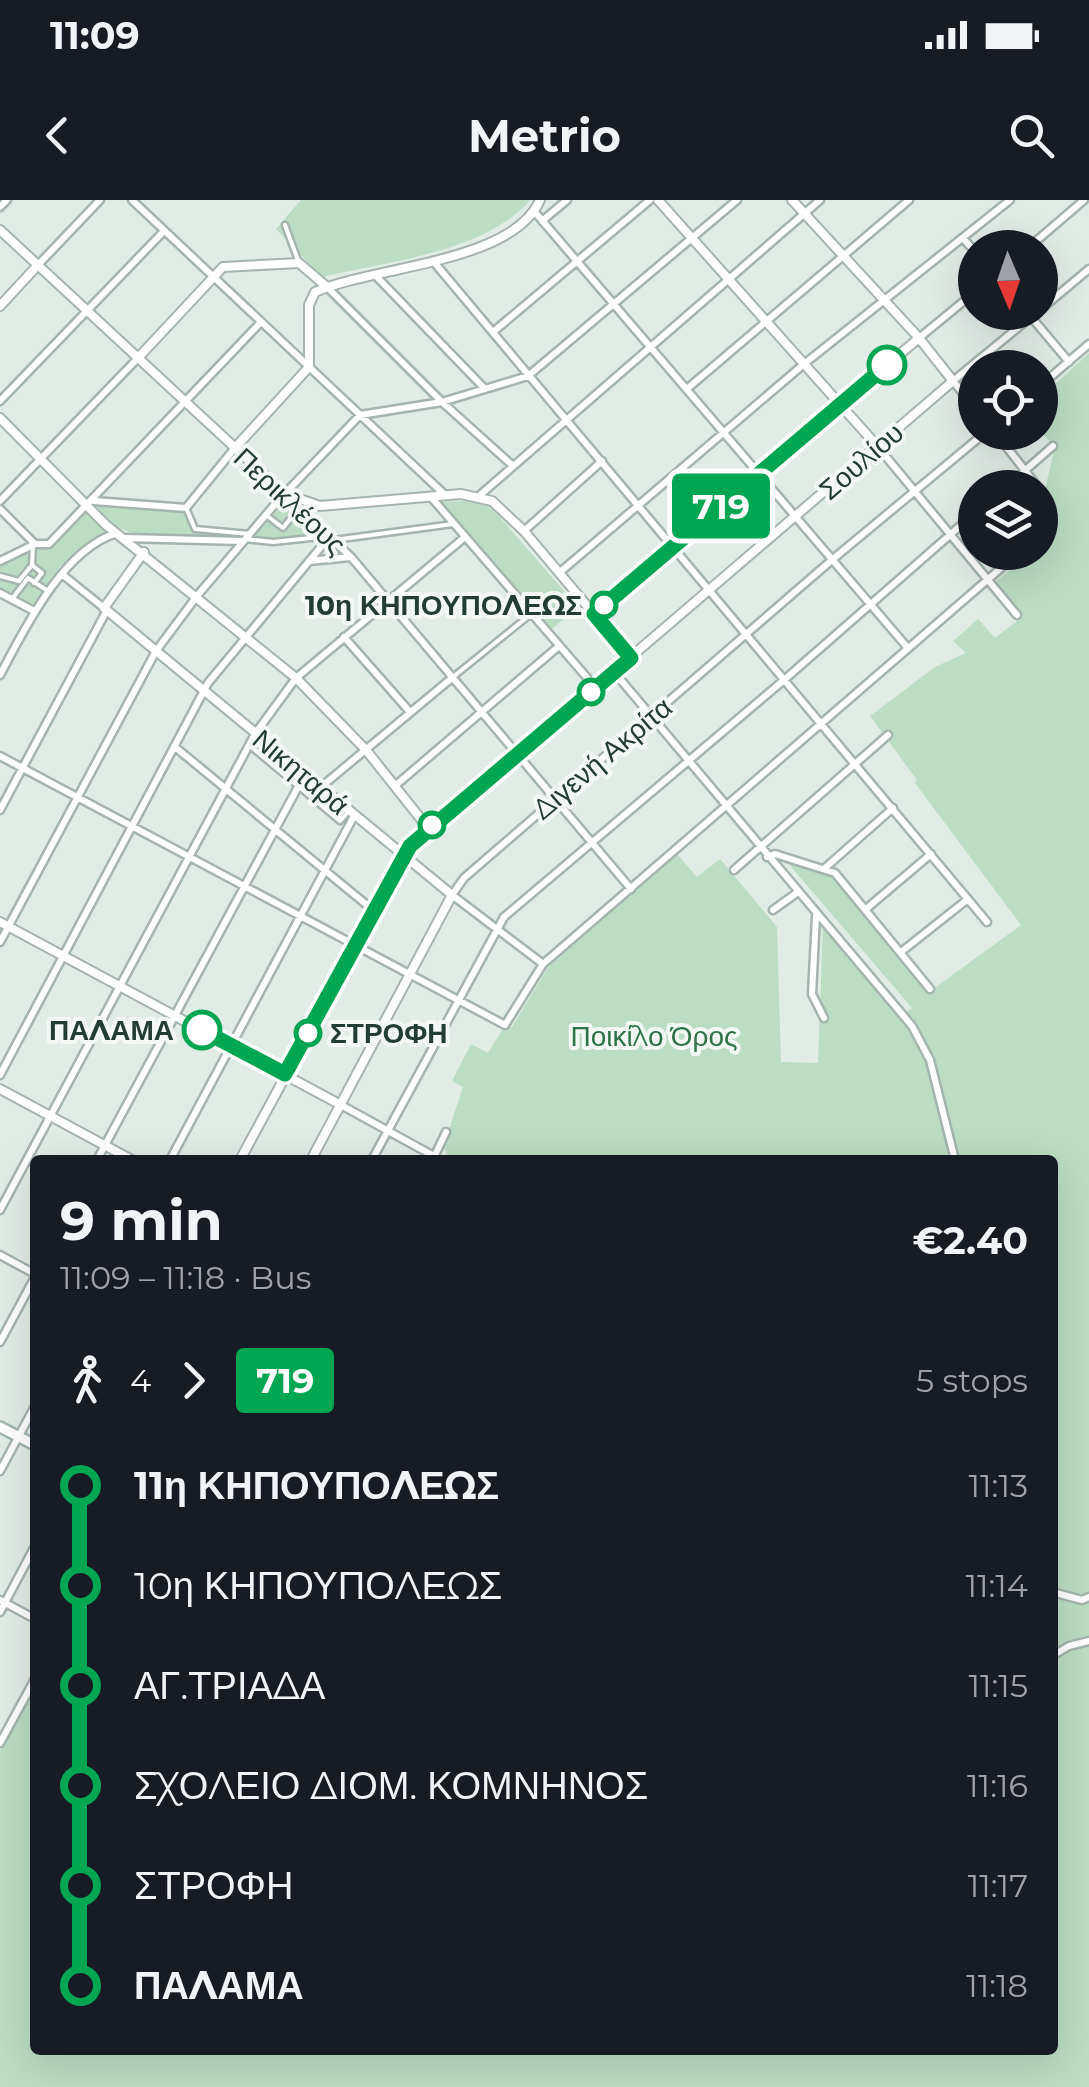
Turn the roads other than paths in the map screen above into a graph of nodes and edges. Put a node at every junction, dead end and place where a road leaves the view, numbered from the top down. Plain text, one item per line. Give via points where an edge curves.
1 (7, 200) edge
2 (100, 200) edge
3 (132, 200) edge
4 (540, 200) edge
5 (567, 200) edge
6 (650, 200) edge
7 (658, 200) edge
8 (737, 200) edge
9 (792, 200) edge
10 (820, 200) edge
11 (909, 200) edge
12 (1010, 200) edge
13 (1086, 201) edge
14 (0, 208) edge
15 (534, 211) junction
16 (805, 214) junction
17 (542, 221) junction
18 (285, 225) dead end
19 (0, 230) edge
20 (974, 230) edge
21 (1050, 230) edge
22 (164, 231) junction
23 (691, 238) junction
24 (958, 243) edge
25 (843, 256) junction
26 (432, 260) junction
27 (579, 263) junction
28 (299, 264) junction
29 (38, 265) junction
30 (1089, 269) edge
31 (376, 275) junction
32 (213, 276) junction
33 (728, 279) junction
34 (327, 287) junction
35 (1058, 294) edge
36 (883, 300) junction
37 (613, 303) junction
38 (0, 306) edge
39 (958, 306) edge
40 (87, 311) junction
41 (765, 320) junction
42 (261, 322) junction
43 (1014, 330) edge
44 (1046, 330) edge
45 (493, 332) junction
46 (919, 338) junction
47 (1089, 344) edge
48 (652, 347) junction
49 (137, 358) junction
50 (1068, 362) junction
51 (804, 364) junction
52 (309, 367) junction
53 (1058, 371) edge
54 (528, 376) junction
55 (953, 382) junction
56 (688, 388) junction
57 (958, 388) edge
58 (485, 389) junction
59 (0, 400) edge
60 (184, 402) junction
61 (442, 402) junction
62 (840, 405) junction
63 (360, 416) junction
64 (0, 418) edge
65 (567, 420) junction
66 (726, 432) junction
67 (878, 447) junction
68 (234, 448) junction
69 (965, 450) edge
70 (1009, 450) edge
71 (1048, 450) edge
72 (43, 459) junction
73 (602, 461) junction
74 (513, 466) junction
75 (1025, 470) joint
76 (760, 473) junction
77 (284, 494) junction
78 (914, 494) junction
79 (445, 495) junction
80 (479, 496) junction
81 (431, 497) junction
82 (0, 501) edge
83 (91, 503) junction
84 (640, 505) junction
85 (186, 508) junction
86 (299, 508) junction
87 (0, 509) edge
88 (266, 515) junction
89 (796, 516) junction
90 (454, 524) junction
91 (958, 527) edge
92 (524, 531) junction
93 (122, 536) junction
94 (464, 536) junction
95 (948, 536) junction
96 (246, 538) junction
97 (332, 538) junction
98 (34, 544) junction
99 (674, 545) junction
100 (144, 552) junction
101 (351, 557) junction
102 (832, 559) junction
103 (0, 560) edge
104 (309, 561) junction
105 (32, 565) junction
106 (999, 570) edge
107 (559, 573) junction
108 (63, 575) junction
109 (0, 576) edge
110 (988, 580) junction
111 (22, 582) junction
112 (34, 582) junction
113 (710, 590) junction
114 (50, 592) junction
115 (0, 593) edge
116 (198, 596) junction
117 (12, 599) junction
118 (388, 600) junction
119 (872, 605) junction
120 (106, 609) junction
121 (34, 611) junction
122 (531, 614) junction
123 (594, 614) junction
124 (1016, 615) dead end
125 (747, 636) junction
126 (344, 637) junction
127 (245, 638) junction
128 (559, 646) junction
129 (907, 647) junction
130 (156, 651) junction
131 (631, 658) junction
132 (615, 673) junction
133 (0, 675) edge
134 (453, 677) junction
135 (296, 678) junction
136 (784, 680) junction
137 (596, 688) junction
138 (204, 691) junction
139 (410, 712) junction
140 (481, 712) junction
141 (651, 716) junction
142 (821, 723) junction
143 (255, 734) junction
144 (888, 734) dead end
145 (249, 745) junction
146 (175, 747) junction
147 (274, 749) junction
148 (366, 750) junction
149 (517, 754) junction
150 (0, 756) edge
151 (265, 758) junction
152 (690, 759) junction
153 (856, 764) junction
154 (294, 765) junction
155 (22, 768) junction
156 (304, 774) junction
157 (285, 775) junction
158 (396, 785) junction
159 (298, 786) junction
160 (225, 788) junction
161 (322, 789) junction
162 (78, 798) junction
163 (333, 798) junction
164 (554, 798) junction
165 (315, 800) junction
166 (726, 804) junction
167 (324, 808) junction
168 (893, 808) junction
169 (0, 810) edge
170 (351, 814) junction
171 (132, 828) junction
172 (428, 828) junction
173 (275, 829) junction
174 (592, 842) junction
175 (760, 848) junction
176 (931, 854) junction
177 (402, 856) junction
178 (767, 856) junction
179 (188, 858) junction
180 (825, 868) junction
181 (325, 870) junction
182 (734, 870) dead end
183 (244, 887) junction
184 (631, 889) junction
185 (798, 892) junction
186 (452, 895) junction
187 (968, 898) junction
188 (374, 910) junction
189 (773, 910) dead end
190 (866, 910) junction
191 (816, 915) junction
192 (300, 917) junction
193 (988, 922) dead end
194 (4, 924) edge
195 (496, 928) junction
196 (0, 942) edge
197 (354, 946) junction
198 (901, 952) junction
199 (64, 956) junction
200 (542, 964) junction
201 (410, 976) junction
202 (120, 986) junction
203 (930, 989) dead end
204 (458, 1002) junction
205 (174, 1015) junction
206 (824, 1018) dead end
207 (230, 1045) junction
208 (285, 1074) junction
209 (0, 1076) edge
210 (0, 1089) edge
211 (341, 1104) junction
212 (51, 1116) junction
213 (388, 1130) junction
214 (446, 1132) dead end
215 (105, 1146) junction
216 (100, 1155) edge
217 (122, 1155) edge
218 (173, 1155) edge
219 (243, 1155) edge
220 (314, 1155) edge
221 (375, 1155) edge
222 (434, 1155) edge
223 (439, 1155) edge
224 (954, 1155) edge
225 (0, 1210) edge
226 (0, 1256) edge
227 (30, 1272) edge
228 (30, 1285) edge
229 (0, 1342) edge
230 (30, 1415) edge
231 (0, 1427) edge
232 (18, 1436) junction
233 (30, 1443) edge
234 (0, 1471) edge
235 (30, 1554) edge
236 (1058, 1594) edge
237 (1089, 1597) edge
238 (2, 1601) edge
239 (0, 1612) edge
240 (30, 1616) edge
241 (1089, 1642) edge
242 (1058, 1652) edge
243 (30, 1688) edge
244 (0, 1743) edge

1 - 14 street
2 - 29 street
3 - 22 street
4 - 15 street
5 - 17 street
6 - 27 street
7 - 23 street
8 - 23 street
9 - 16 street
10 - 16 street
11 - 25 street
12 - 20 street
13 - 21 street
15 - 17 street
15 - 26 street via 493,240
16 - 25 street
16 - 33 street
17 - 27 street
18 - 28 street
19 - 29 street, Περικλέους
22 - 32 street
22 - 40 street
23 - 33 street
23 - 37 street
24 - 36 street
25 - 36 street
25 - 41 street
26 - 31 street
26 - 45 street
27 - 37 street
27 - 45 street
28 - 32 street via 224,267
28 - 34 street
29 - 38 street
29 - 40 street, Περικλέους
30 - 35 street, Σουλίου
31 - 34 street
31 - 58 street
32 - 42 street
32 - 49 street
33 - 41 street
33 - 48 street
34 - 52 street via 310,302
34 - 61 street
36 - 46 street
36 - 51 street
37 - 48 street
37 - 54 street
39 - 46 street
40 - 49 street, Περικλέους
40 - 59 street
41 - 51 street
41 - 56 street
42 - 52 street
42 - 60 street
43 - 55 street, Σουλίου
44 - 50 street
45 - 54 street
46 - 55 street
46 - 62 street
47 - 50 street
48 - 56 street
48 - 65 street
49 - 60 street, Περικλέους
49 - 72 street
50 - 53 street
51 - 62 street
51 - 66 street
52 - 63 street
52 - 68 street
54 - 58 street
54 - 65 street
55 - 57 street
55 - 67 street, Σουλίου
56 - 66 street
58 - 61 street
60 - 68 street, Περικλέους
60 - 83 street
61 - 63 street
61 - 74 street
62 - 67 street
62 - 76 street
63 - 77 street
63 - 79 street
64 - 72 street
65 - 73 street
65 - 74 street
66 - 76 street
66 - 84 street
67 - 78 street
67 - 89 street, Σουλίου
68 - 77 street, Περικλέους
68 - 85 street
69 - 78 street, Διγενή Ακρίτα
70 - 75 street
71 - 75 street
72 - 82 street
72 - 83 street
73 - 84 street
73 - 92 street
74 - 80 street
76 - 89 street
76 - 99 street
77 - 81 street via 327,507
77 - 86 street, Περικλέους
77 - 88 street
78 - 95 street
78 - 102 street, Διγενή Ακρίτα
79 - 80 street
79 - 81 street
80 - 92 street
81 - 90 street
83 - 85 street
83 - 93 street
83 - 98 street via 49,544
84 - 99 street
84 - 107 street
85 - 96 street via 195,529
86 - 88 street via 283,528
86 - 97 street, Περικλέους
87 - 98 street
88 - 96 street
89 - 102 street
89 - 113 street, Σουλίου
90 - 94 street
90 - 97 street
91 - 95 street
92 - 107 street
93 - 96 street
93 - 100 street
93 - 108 street via 90,544
94 - 118 street
94 - 122 street
95 - 110 street
95 - 119 street
96 - 97 street
96 - 116 street
97 - 101 street, Περικλέους
97 - 104 street
98 - 103 street
98 - 105 street
99 - 113 street
99 - 123 street
100 - 116 street
100 - 120 street
101 - 104 street
101 - 118 street, Περικλέους
102 - 119 street
102 - 125 street, Διγενή Ακρίτα
104 - 127 street
105 - 111 street
105 - 112 street via 42,572
106 - 110 street
107 - 123 street
108 - 114 street
108 - 120 street, Νικηταρά
109 - 111 street
110 - 124 street
110 - 129 street
111 - 112 street
111 - 117 street
112 - 114 street
113 - 125 street
113 - 131 street, Σουλίου
114 - 121 street
115 - 117 street
116 - 127 street
116 - 130 street
117 - 121 street
118 - 126 street
118 - 134 street, Περικλέους
119 - 129 street
119 - 136 street
120 - 130 street, Νικηταρά
120 - 155 street
121 - 133 street
122 - 128 street
122 - 134 street
123 - 131 street
125 - 136 street
125 - 141 street, Διγενή Ακρίτα
126 - 135 street
126 - 139 street
127 - 135 street
127 - 138 street
128 - 137 street
128 - 140 street
129 - 142 street
130 - 138 street, Νικηταρά
130 - 162 street
131 - 132 street, Σουλίου
132 - 137 street, Σουλίου
132 - 141 street
134 - 139 street
134 - 140 street, Περικλέους
135 - 143 street
135 - 148 street
136 - 142 street
136 - 152 street
137 - 149 street, Σουλίου
138 - 143 street, Νικηταρά
138 - 146 street
139 - 148 street
140 - 149 street, Περικλέους
140 - 158 street
141 - 152 street
141 - 164 street, Διγενή Ακρίτα
142 - 153 street
142 - 166 street
143 - 145 street
143 - 147 street, Νικηταρά
144 - 153 street
145 - 151 street, Νικηταρά
145 - 160 street
146 - 160 street
146 - 171 street
147 - 151 street
147 - 154 street, Νικηταρά
148 - 158 street
148 - 161 street
149 - 164 street, Περικλέους
149 - 172 street, Σουλίου
150 - 155 street
151 - 157 street, Νικηταρά
152 - 166 street
152 - 174 street
153 - 168 street
153 - 175 street
154 - 156 street, Νικηταρά
154 - 157 street
155 - 162 street
155 - 169 street
156 - 159 street
156 - 161 street, Νικηταρά
157 - 159 street, Νικηταρά
158 - 172 street
159 - 165 street, Νικηταρά
159 - 173 street
160 - 173 street
160 - 179 street
161 - 163 street, Νικηταρά
161 - 165 street
162 - 171 street
162 - 194 street
163 - 167 street
163 - 170 street, Νικηταρά
164 - 174 street, Περικλέους
164 - 186 street, Διγενή Ακρίτα
165 - 167 street, Νικηταρά
166 - 175 street
166 - 184 street
167 - 170 street, Νικηταρά via 340,821
168 - 176 street
168 - 180 street
170 - 177 street, Νικηταρά
170 - 181 street
171 - 179 street
171 - 199 street
172 - 177 street, Σουλίου
173 - 181 street
173 - 183 street
174 - 184 street, Περικλέους
174 - 195 street
175 - 178 street
175 - 182 street
176 - 187 street
176 - 190 street
177 - 186 street, Νικηταρά
177 - 188 street, Σουλίου
178 - 180 street
178 - 185 street
179 - 183 street
179 - 202 street
180 - 190 street
181 - 188 street
181 - 192 street
183 - 192 street
183 - 205 street
184 - 200 street
185 - 189 street
185 - 191 street
186 - 195 street, Νικηταρά
186 - 201 street, Διγενή Ακρίτα
187 - 193 street
187 - 198 street
188 - 197 street, Σουλίου
190 - 198 street
191 - 206 street via 812,994
191 - 224 street via 912,1026 930,1060
192 - 197 street
192 - 207 street
194 - 196 street
194 - 199 street
195 - 200 street, Νικηταρά
195 - 204 street
197 - 201 street
197 - 208 street, Σουλίου
198 - 203 street
199 - 202 street
199 - 209 street
200 - 204 street via 505,1025
201 - 204 street
201 - 211 street, Διγενή Ακρίτα
202 - 205 street
202 - 212 street
204 - 213 street
205 - 207 street
205 - 215 street
207 - 208 street
207 - 218 street
208 - 211 street
208 - 219 street, Σουλίου
210 - 212 street
211 - 213 street
211 - 220 street, Διγενή Ακρίτα
212 - 215 street
212 - 225 street
213 - 221 street
213 - 222 street
214 - 223 street
215 - 216 street
215 - 217 street
226 - 227 street
228 - 229 street
230 - 232 street
231 - 232 main road
232 - 233 main road
232 - 234 street
235 - 238 street
236 - 237 street
238 - 239 street
238 - 240 street
241 - 242 street
243 - 244 street

